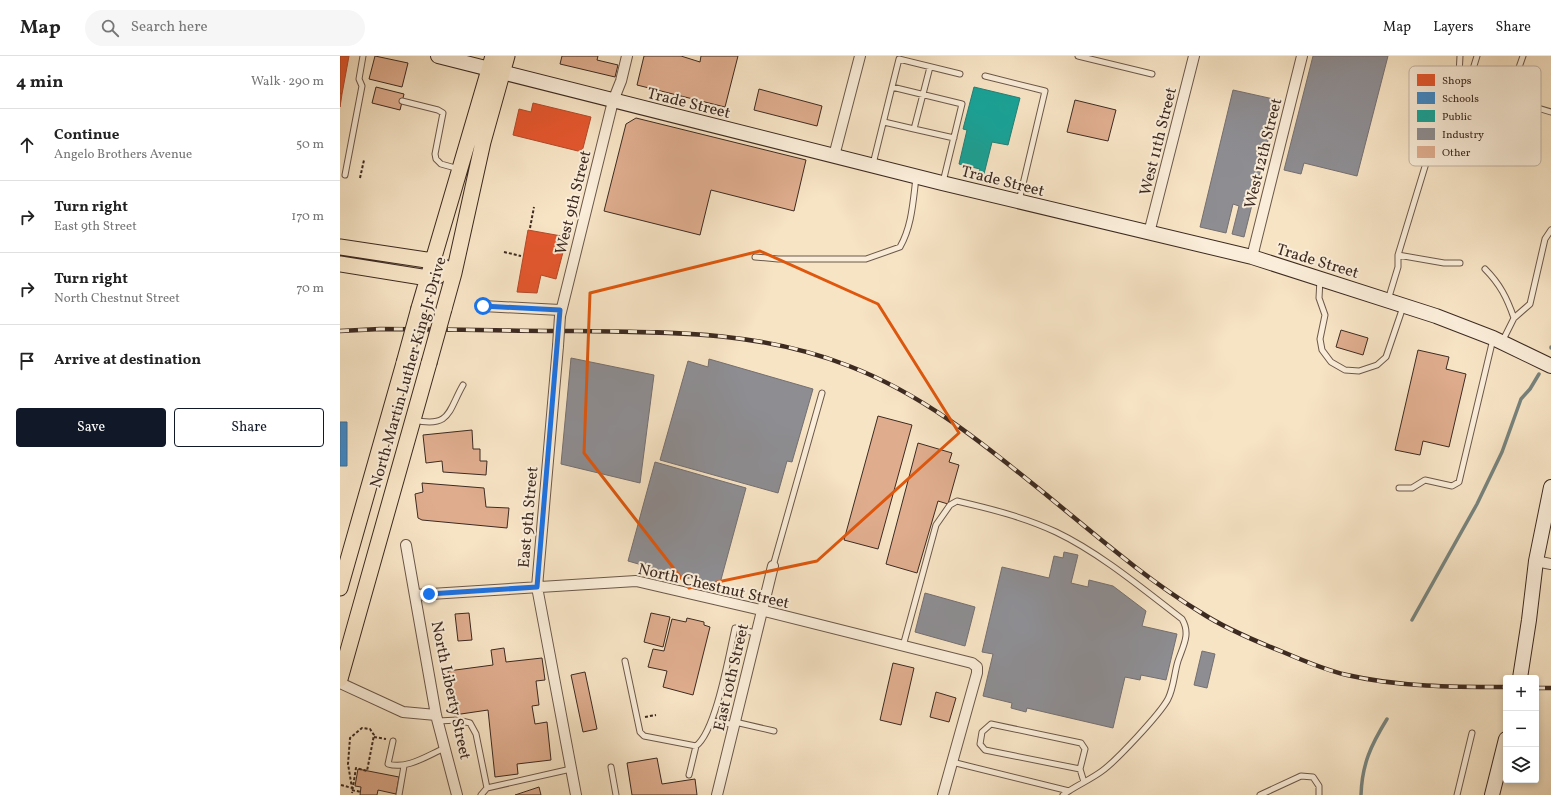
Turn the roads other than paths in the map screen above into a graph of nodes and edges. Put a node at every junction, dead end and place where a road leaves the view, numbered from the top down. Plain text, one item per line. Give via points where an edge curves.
1 (363, 56) edge
2 (438, 56) edge
3 (506, 56) edge
4 (627, 56) edge
5 (860, 56) edge
6 (1078, 56) edge
7 (1194, 56) edge
8 (1302, 56) edge
9 (1460, 56) edge
10 (1477, 56) edge
11 (1523, 56) edge
12 (495, 66) edge
13 (1459, 66) edge
14 (1475, 66) edge
15 (1519, 66) edge
16 (930, 67) junction
17 (960, 74) dead end
18 (1152, 74) dead end
19 (985, 76) dead end
20 (892, 87) junction
21 (923, 94) junction
22 (402, 101) dead end
23 (613, 101) junction
24 (1541, 109) edge
25 (1551, 112) edge
26 (884, 122) junction
27 (914, 130) junction
28 (954, 138) junction
29 (834, 156) junction
30 (873, 166) junction
31 (1425, 166) edge
32 (460, 169) junction
33 (345, 174) dead end
34 (916, 177) junction
35 (942, 183) junction
36 (1019, 202) junction
37 (1551, 230) edge
38 (1149, 233) junction
39 (340, 247) edge
40 (1398, 255) junction
41 (755, 257) dead end
42 (1252, 257) junction
43 (432, 262) junction
44 (1460, 263) dead end
45 (340, 264) edge
46 (1485, 269) dead end
47 (454, 273) junction
48 (428, 278) junction
49 (1320, 278) junction
50 (1388, 300) junction
51 (1404, 305) junction
52 (483, 306) dead end
53 (560, 313) junction
54 (1514, 318) junction
55 (1498, 340) junction
56 (1551, 366) edge
57 (463, 385) dead end
58 (822, 393) dead end
59 (413, 419) junction
60 (1551, 487) edge
61 (1399, 488) dead end
62 (406, 545) dead end
63 (1536, 561) junction
64 (1551, 564) edge
65 (773, 566) joint
66 (537, 587) junction
67 (340, 588) edge
68 (415, 595) junction
69 (761, 610) junction
70 (755, 633) junction
71 (903, 646) junction
72 (625, 661) dead end
73 (1521, 675) edge
74 (340, 679) edge
75 (340, 683) edge
76 (437, 718) junction
77 (712, 720) junction
78 (734, 724) junction
79 (774, 731) dead end
80 (1472, 732) dead end
81 (393, 741) road end
82 (696, 746) junction
83 (1504, 747) edge
84 (445, 748) junction
85 (952, 762) junction
86 (404, 766) junction
87 (611, 767) dead end
88 (571, 769) junction
89 (1080, 769) junction
90 (689, 775) dead end
91 (1084, 782) junction
92 (487, 788) junction
93 (1069, 791) junction
94 (399, 795) edge
95 (457, 795) edge
96 (481, 795) edge
97 (576, 795) edge
98 (616, 795) edge
99 (717, 795) edge
100 (943, 795) edge
101 (1064, 795) edge
102 (1260, 795) edge
103 (1319, 795) edge
104 (1457, 795) edge
105 (1492, 795) edge

1 - 33 lane via 359,79 362,86
2 - 12 street, Trade Street
3 - 12 main road
4 - 23 street, West 9th Street
5 - 29 street
6 - 18 lane
7 - 38 street, West 11th Street
8 - 42 street, West 12th Street
9 - 13 lane
10 - 14 lane
11 - 15 lane
12 - 23 street, Trade Street
12 - 32 main road, North Martin Luther King Jr Drive
12 - 47 main road, North Martin Luther King Jr Drive via 484,142
16 - 17 lane
16 - 20 lane via 899,59
16 - 21 lane
19 - 36 lane via 1045,91
20 - 21 lane
20 - 26 lane
21 - 27 lane
21 - 28 lane via 962,104
22 - 32 lane via 443,113 436,159 441,164
23 - 29 street, Trade Street
23 - 53 street, West 9th Street
24 - 25 lane
26 - 27 lane
26 - 30 lane
27 - 28 lane
28 - 35 lane
29 - 30 street, Trade Street
30 - 34 street, Trade Street
31 - 40 lane
32 - 43 main road, North Martin Luther King Jr Drive
34 - 35 street, Trade Street
34 - 41 lane via 910,226 900,247 866,259
35 - 36 street, Trade Street
36 - 38 street, Trade Street
37 - 54 lane via 1545,239 1530,304
38 - 42 street, Trade Street
39 - 43 main road
40 - 44 lane via 1444,263
40 - 50 lane via 1398,266
42 - 49 street, Trade Street
43 - 47 main road
43 - 48 main road, North Martin Luther King Jr Drive
45 - 48 main road
46 - 54 lane via 1499,283
47 - 48 main road
47 - 59 main road, North Martin Luther King Jr Drive, bridge
48 - 67 main road, North Martin Luther King Jr Drive, bridge
49 - 50 street, Trade Street
49 - 51 lane via 1319,298 1325,315 1320,339 1322,350 1331,362 1344,370 1359,371 1377,365 1386,357
50 - 51 street, Trade Street
51 - 55 street, Trade Street
52 - 53 street
53 - 66 street, East 9th Street, bridge
54 - 55 lane
55 - 56 street, Trade Street
55 - 61 lane via 1458,482 1452,486 1425,480 1412,488
57 - 59 lane via 443,420 431,422
58 - 65 lane
59 - 74 main road, North Martin Luther King Jr Drive
60 - 63 street
62 - 68 street, North Liberty Street
63 - 64 street
63 - 73 street
65 - 69 street, East 10th Street
66 - 68 street, North Chestnut Street
66 - 69 street, North Chestnut Street via 636,581
66 - 88 street, East 9th Street
68 - 76 street, North Liberty Street
69 - 70 street, East 10th Street
69 - 71 street, North Chestnut Street
70 - 77 lane via 735,628
70 - 78 street, East 10th Street
71 - 85 street, North Chestnut Street via 972,663 976,667 977,673
71 - 91 lane via 936,525 948,508 957,501 1003,512 1057,532 1121,573 1182,619 1187,632 1186,640 1177,663 1172,690 1163,708 1113,762
72 - 82 lane via 640,732 644,736
75 - 76 street via 403,712
76 - 84 street, North Liberty Street
76 - 92 lane via 470,723 476,734
77 - 78 lane
77 - 82 lane via 706,736
78 - 79 lane
78 - 99 street, East 10th Street
80 - 104 lane
81 - 86 lane via 388,764
82 - 90 lane
83 - 105 street
84 - 86 lane
84 - 95 street, North Liberty Street
85 - 93 lane
85 - 100 street
86 - 94 lane
87 - 98 lane
88 - 92 lane
88 - 97 street, East 9th Street
89 - 89 lane via 1085,749 1081,743 991,724 982,732 980,744 985,750
89 - 91 lane
91 - 93 lane
92 - 96 lane
93 - 101 lane
102 - 103 lane via 1301,776 1313,777 1319,786

